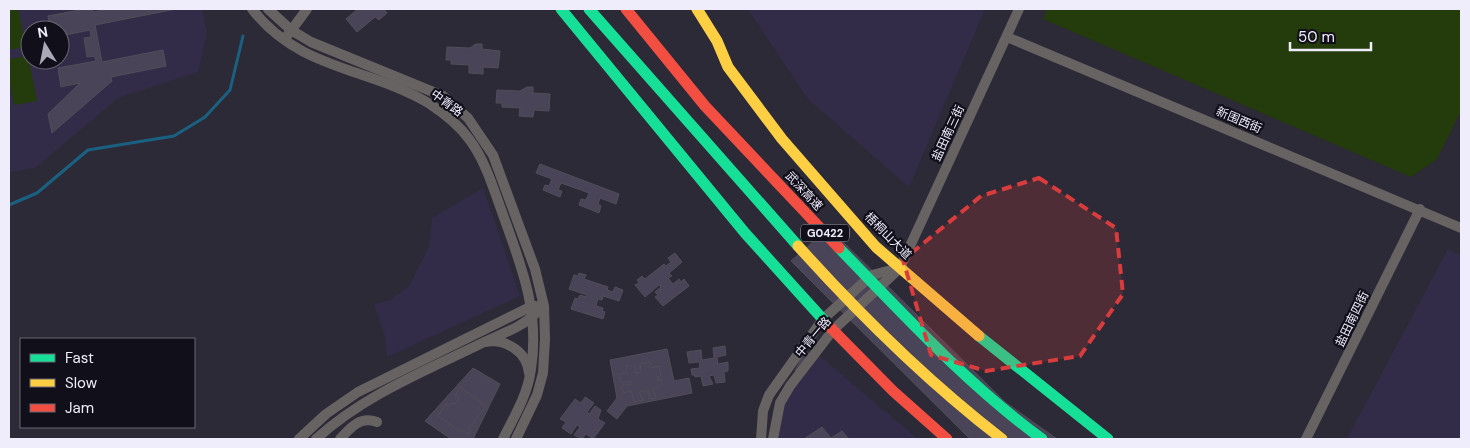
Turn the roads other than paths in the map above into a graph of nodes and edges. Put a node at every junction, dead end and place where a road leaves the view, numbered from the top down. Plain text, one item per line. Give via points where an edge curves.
1 (252, 9) edge
2 (268, 9) edge
3 (307, 9) edge
4 (561, 9) edge
5 (589, 9) edge
6 (626, 9) edge
7 (697, 9) edge
8 (1019, 9) edge
9 (291, 30) junction
10 (1007, 37) junction
11 (283, 40) junction
12 (1420, 209) junction
13 (1461, 228) edge
14 (900, 268) junction
15 (532, 306) junction
16 (544, 306) junction
17 (532, 317) junction
18 (823, 320) junction
19 (833, 330) junction
20 (478, 344) junction
21 (528, 384) junction
22 (377, 422) dead end
23 (299, 439) edge
24 (316, 439) edge
25 (340, 439) edge
26 (503, 439) edge
27 (516, 439) edge
28 (761, 439) edge
29 (773, 439) edge
30 (947, 439) edge
31 (1002, 439) edge
32 (1042, 439) edge
33 (1108, 439) edge
34 (1306, 439) edge

1 - 11 street, 中青路
2 - 9 street, 中青路
3 - 9 street
4 - 18 main road
5 - 31 main road, G0422, bridge via 812,260 941,390
6 - 32 main road, 武深高速 / G0422, bridge via 705,106 850,259 942,354 1009,415
7 - 14 main road, 梧桐山大道 via 717,41 728,67 782,139 876,246
8 - 10 street, 盐田南三街
9 - 11 street
9 - 16 street, 中青路 via 332,52 434,91 468,118 498,166 536,269
10 - 12 street, 新围西街
10 - 14 street, 盐田南三街
11 - 15 street, 中青路 via 312,56 415,96 458,126 476,150 494,190 527,281
12 - 13 street, 新围西街
12 - 34 street, 盐田南四街
14 - 18 street, 中青一路 via 872,275
14 - 19 street, 中青一路
14 - 33 main road, 梧桐山大道 via 1006,360
15 - 16 street
15 - 17 street, 中青路
15 - 23 street via 358,392 326,414
16 - 17 street
16 - 27 street via 544,362 540,386
17 - 20 street
17 - 21 street via 533,360
18 - 19 main road
18 - 28 street, 中青一路 via 769,394 763,411
19 - 29 street, 中青一路 via 780,404
19 - 30 main road
20 - 21 street via 499,342 517,350 527,363
20 - 24 street via 368,399
21 - 26 street
22 - 25 street via 364,419

